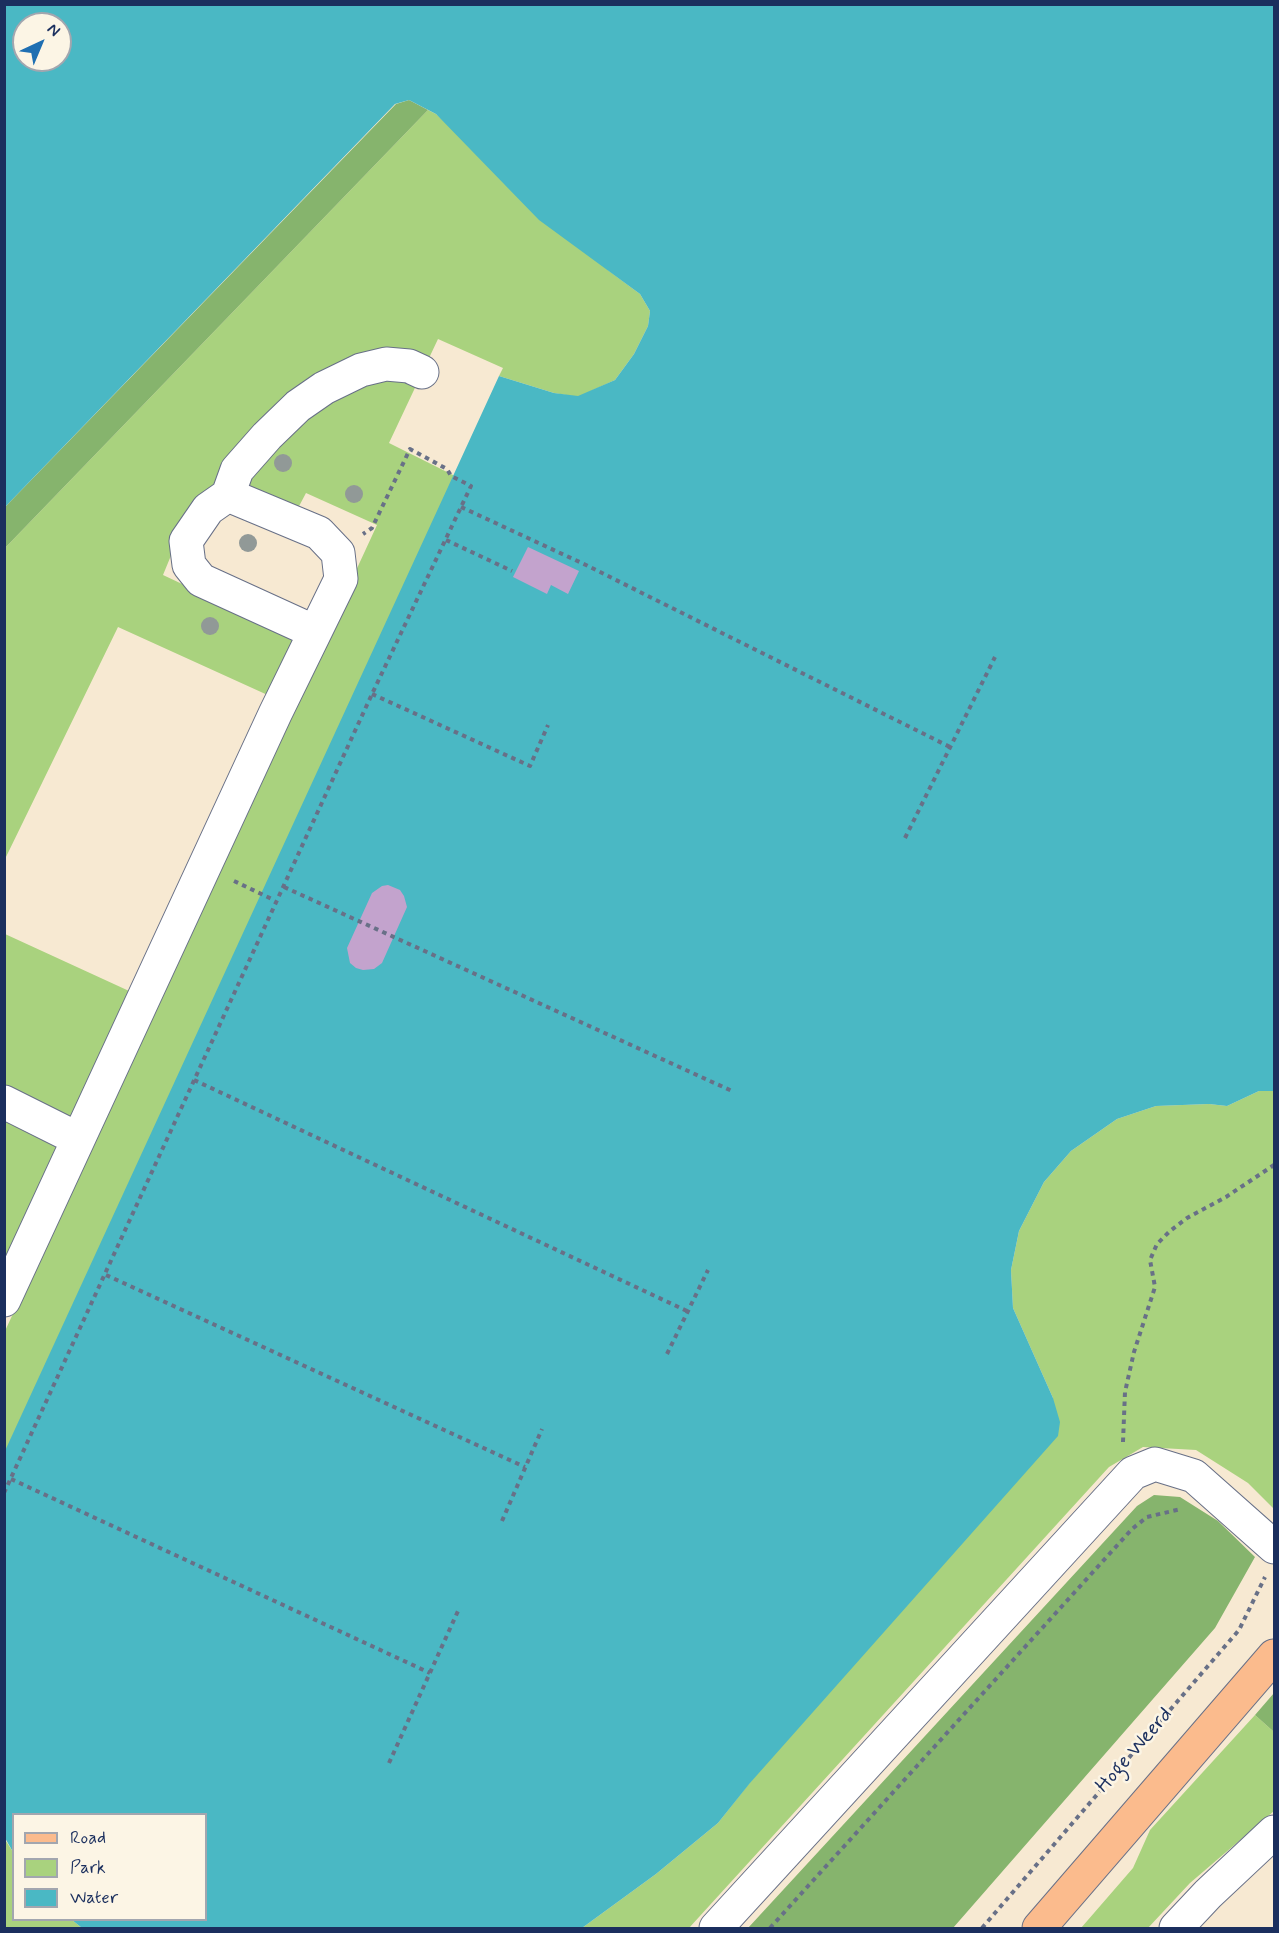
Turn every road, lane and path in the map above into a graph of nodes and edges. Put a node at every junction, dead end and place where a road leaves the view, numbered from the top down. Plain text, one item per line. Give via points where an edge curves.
1 (422, 372) dead end
2 (228, 495) junction
3 (460, 507) junction
4 (446, 540) junction
5 (338, 553) junction
6 (512, 571) dead end
7 (315, 632) junction
8 (995, 657) dead end
9 (372, 694) junction
10 (548, 725) dead end
11 (950, 747) junction
12 (905, 837) dead end
13 (232, 880) dead end
14 (284, 887) junction
15 (274, 900) dead end
16 (194, 1080) junction
17 (732, 1091) dead end
18 (4, 1102) edge
19 (78, 1139) junction
20 (1275, 1165) edge
21 (708, 1270) dead end
22 (105, 1275) junction
23 (4, 1300) edge
24 (687, 1311) junction
25 (668, 1354) dead end
26 (542, 1429) dead end
27 (525, 1467) junction
28 (11, 1479) junction
29 (1125, 1482) junction
30 (4, 1493) edge
31 (1218, 1498) junction
32 (502, 1521) dead end
33 (1132, 1529) junction
34 (1272, 1559) edge
35 (458, 1611) dead end
36 (1275, 1656) edge
37 (430, 1673) junction
38 (389, 1763) dead end
39 (1275, 1832) edge
40 (716, 1929) edge
41 (770, 1929) edge
42 (982, 1929) edge
43 (1039, 1929) edge
44 (1176, 1929) edge

1 - 2 street via 409,366 386,364 361,370 324,388 267,436 237,470
2 - 5 street via 320,533
2 - 7 street via 207,509 186,542 189,565 201,580
3 - 4 path
3 - 5 path via 471,486 410,449 372,528
3 - 11 path via 639,591
4 - 6 path
4 - 9 path
5 - 7 street via 341,579
7 - 19 street
8 - 11 path
9 - 10 path via 530,766
9 - 14 path
11 - 12 path
13 - 15 path
14 - 16 path
14 - 17 path
16 - 22 path
16 - 24 path
18 - 19 street
19 - 23 street
20 - 29 path via 1187,1218 1157,1244 1150,1260 1155,1287 1125,1392
21 - 24 path
22 - 27 path
22 - 28 path
24 - 25 path
26 - 27 path
27 - 32 path
28 - 30 path
28 - 37 path
29 - 31 street via 1133,1473 1155,1464 1194,1476
29 - 33 path
29 - 40 street
31 - 33 path via 1206,1506 1147,1517
31 - 34 street
33 - 41 path
34 - 42 path, Hoge Weerd via 1239,1630
35 - 37 path
36 - 43 main road, Hoge Weerd
37 - 38 path
39 - 44 street

